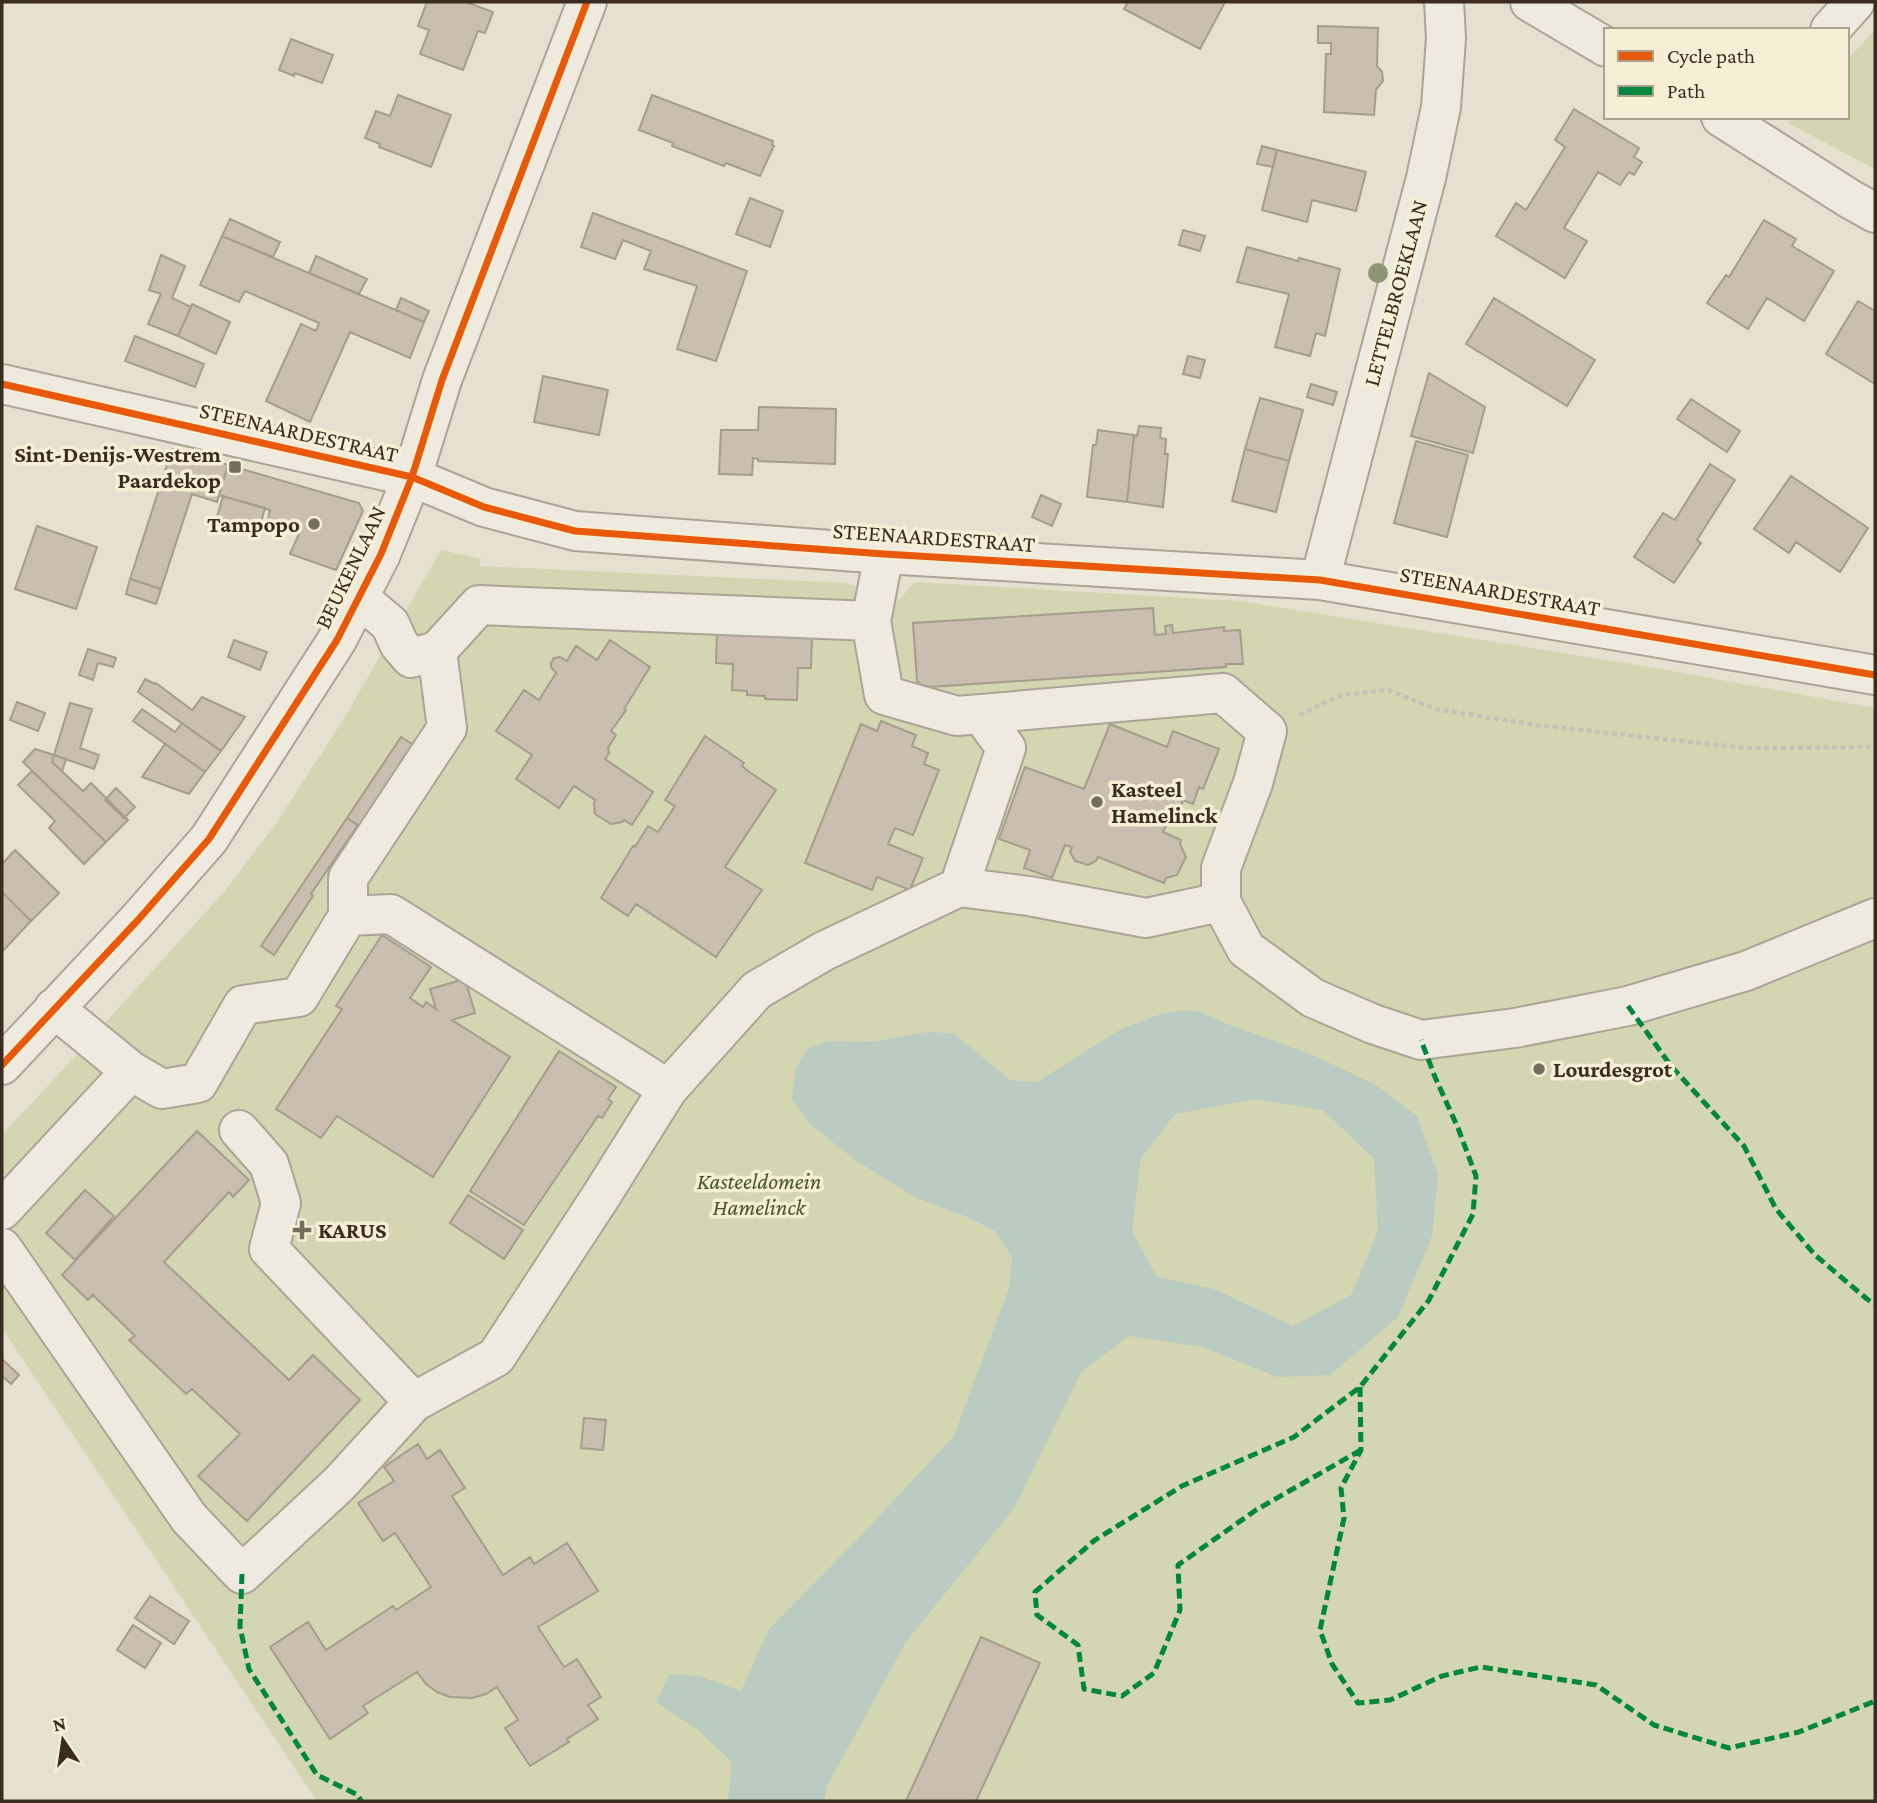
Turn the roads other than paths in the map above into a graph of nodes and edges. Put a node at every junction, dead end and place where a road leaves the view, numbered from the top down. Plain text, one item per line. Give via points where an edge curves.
1 (587, 2) edge
2 (1444, 2) edge
3 (1530, 2) edge
4 (1855, 2) edge
5 (1832, 28) edge
6 (1604, 46) edge
7 (1738, 121) edge
8 (1875, 213) edge
9 (2, 384) edge
10 (412, 477) junction
11 (884, 554) junction
12 (1320, 580) junction
13 (359, 598) junction
14 (871, 621) junction
15 (437, 651) junction
16 (1875, 675) edge
17 (981, 714) junction
18 (959, 887) junction
19 (1221, 902) junction
20 (348, 916) junction
21 (1875, 918) edge
22 (54, 1008) junction
23 (2, 1065) edge
24 (131, 1071) junction
25 (668, 1089) junction
26 (239, 1130) dead end
27 (2, 1210) edge
28 (2, 1248) edge
29 (414, 1402) junction

1 - 10 street, BEUKENLAAN via 442,380
2 - 12 street, LETTELBROEKLAAN via 1441,107
3 - 6 street
4 - 5 street
7 - 8 street
9 - 10 street, STEENAARDESTRAAT
10 - 11 street, STEENAARDESTRAAT via 484,507 575,531
10 - 13 street, BEUKENLAAN
11 - 12 street, STEENAARDESTRAAT
11 - 14 street
12 - 16 street, STEENAARDESTRAAT
13 - 15 street via 390,624 411,658
13 - 22 street, BEUKENLAAN via 337,640 209,839
14 - 15 street via 479,605
14 - 17 street via 884,695 957,716
15 - 20 street via 447,728 348,878
17 - 18 street via 1006,748
17 - 19 street via 1223,693 1267,732 1220,868
18 - 19 street via 1029,895 1146,918
18 - 25 street via 824,951 757,990
19 - 21 street via 1246,949 1313,998 1421,1040 1628,1006 1746,971
20 - 24 street via 299,997 243,1005 198,1083 162,1089
20 - 25 street via 391,914
22 - 23 street, BEUKENLAAN
22 - 24 street
24 - 27 street
25 - 29 street via 496,1357
26 - 29 street via 269,1164 281,1203 269,1249
28 - 29 street via 189,1518 242,1574 338,1484

